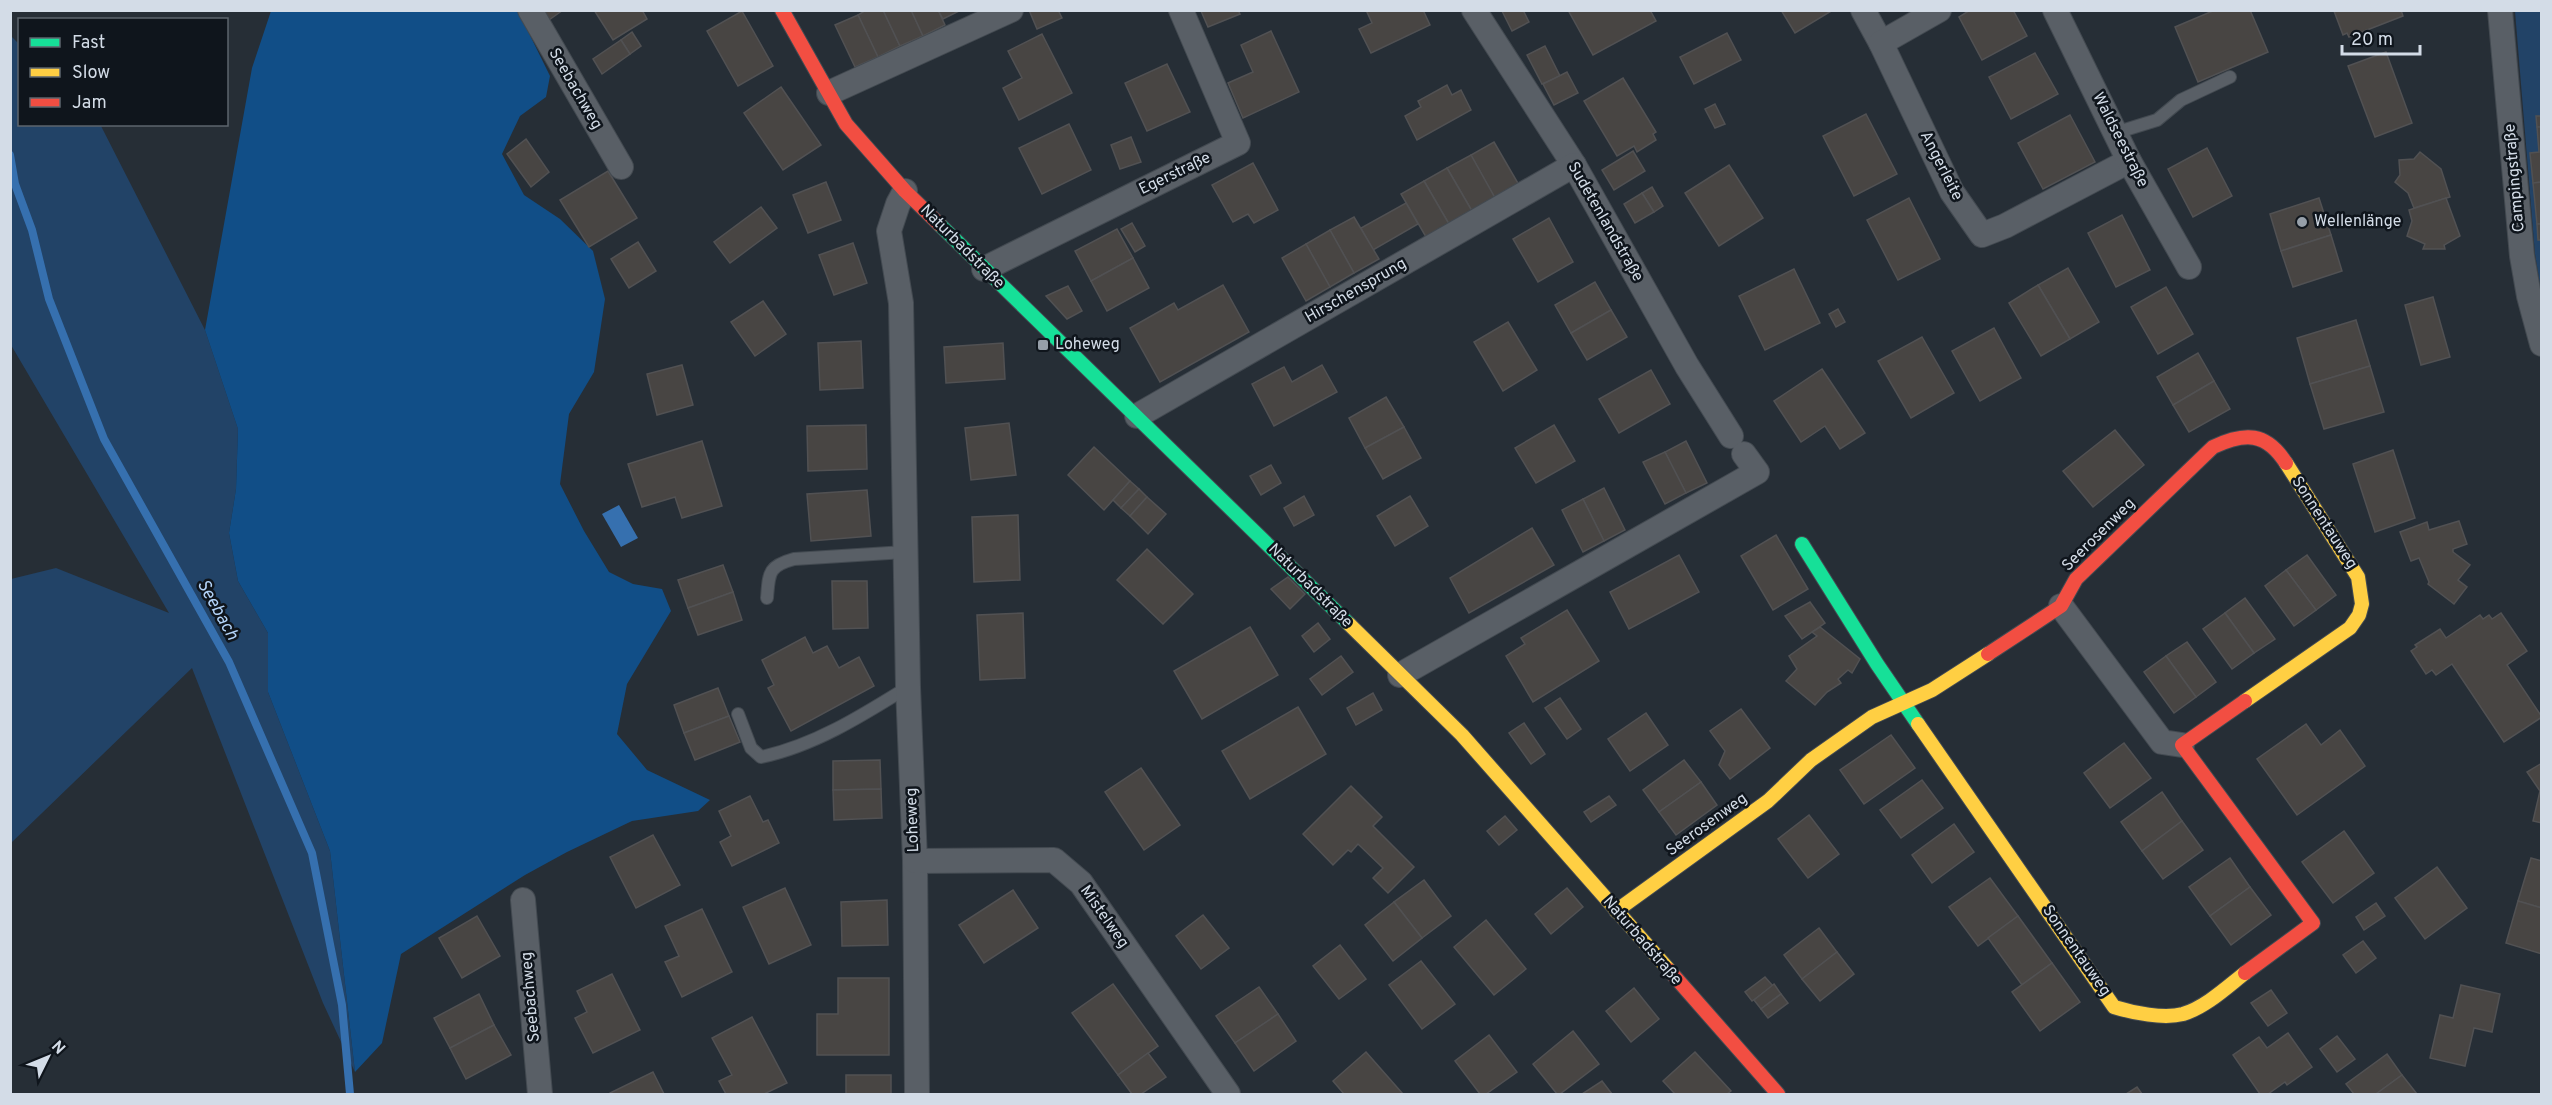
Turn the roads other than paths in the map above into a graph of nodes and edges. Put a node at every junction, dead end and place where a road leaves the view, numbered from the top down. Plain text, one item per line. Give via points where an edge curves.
1 (530, 10) edge
2 (782, 10) edge
3 (1011, 10) edge
4 (1180, 10) edge
5 (1474, 10) edge
6 (1863, 10) edge
7 (1940, 10) edge
8 (2055, 10) edge
9 (2500, 10) edge
10 (1881, 43) junction
11 (2230, 77) dead end
12 (828, 93) junction
13 (2115, 133) junction
14 (2129, 161) junction
15 (1574, 165) junction
16 (621, 167) dead end
17 (905, 191) junction
18 (2189, 267) dead end
19 (984, 269) junction
20 (2541, 344) edge
21 (1137, 416) junction
22 (2260, 437) joint
23 (1802, 543) dead end
24 (904, 552) junction
25 (767, 598) dead end
26 (2061, 606) junction
27 (1400, 675) junction
28 (908, 687) junction
29 (1903, 703) junction
30 (738, 714) dead end
31 (2182, 745) junction
32 (915, 861) junction
33 (523, 900) dead end
34 (1616, 910) junction
35 (540, 1095) edge
36 (917, 1095) edge
37 (1228, 1095) edge
38 (1778, 1095) edge

1 - 16 street, Seebachweg
2 - 12 street, Naturbadstraße
3 - 12 street
4 - 19 street, Egerstraße via 1238,142
5 - 15 street, Sudetenlandstraße
6 - 10 street, Angerleite
7 - 10 street
8 - 13 street, Waldseestraße
9 - 20 street, Campingstraße via 2522,256
10 - 14 street, Angerleite via 1952,192 1982,235
11 - 13 lane via 2181,100 2157,120
12 - 17 street, Naturbadstraße via 846,124
13 - 14 street, Waldseestraße
14 - 18 street, Waldseestraße
15 - 21 street, Hirschensprung
15 - 27 street, Sudetenlandstraße via 1687,366 1757,472
17 - 19 street, Naturbadstraße
17 - 24 street, Loheweg via 889,231 901,303
19 - 21 street, Naturbadstraße
21 - 27 street, Naturbadstraße
22 - 26 street, Seerosenweg via 2232,438 2213,447 2076,579
22 - 31 street, Sonnentauweg via 2278,451 2358,577 2364,597 2361,614 2350,628
23 - 29 street
24 - 25 lane via 794,559 777,564 769,574
24 - 28 street, Loheweg
26 - 29 street, Seerosenweg via 1932,690
26 - 31 street via 2162,742
27 - 34 street, Naturbadstraße via 1462,735
28 - 30 lane via 815,738 761,757 751,748
28 - 32 street, Loheweg
29 - 31 street, Sonnentauweg via 2114,1007 2135,1014 2182,1014 2203,1004 2313,923
29 - 34 street, Seerosenweg via 1872,717 1811,760 1768,801
32 - 36 street, Loheweg
32 - 37 street, Mistelweg via 1054,860 1081,883
33 - 35 street, Seebachweg
34 - 38 street, Naturbadstraße

